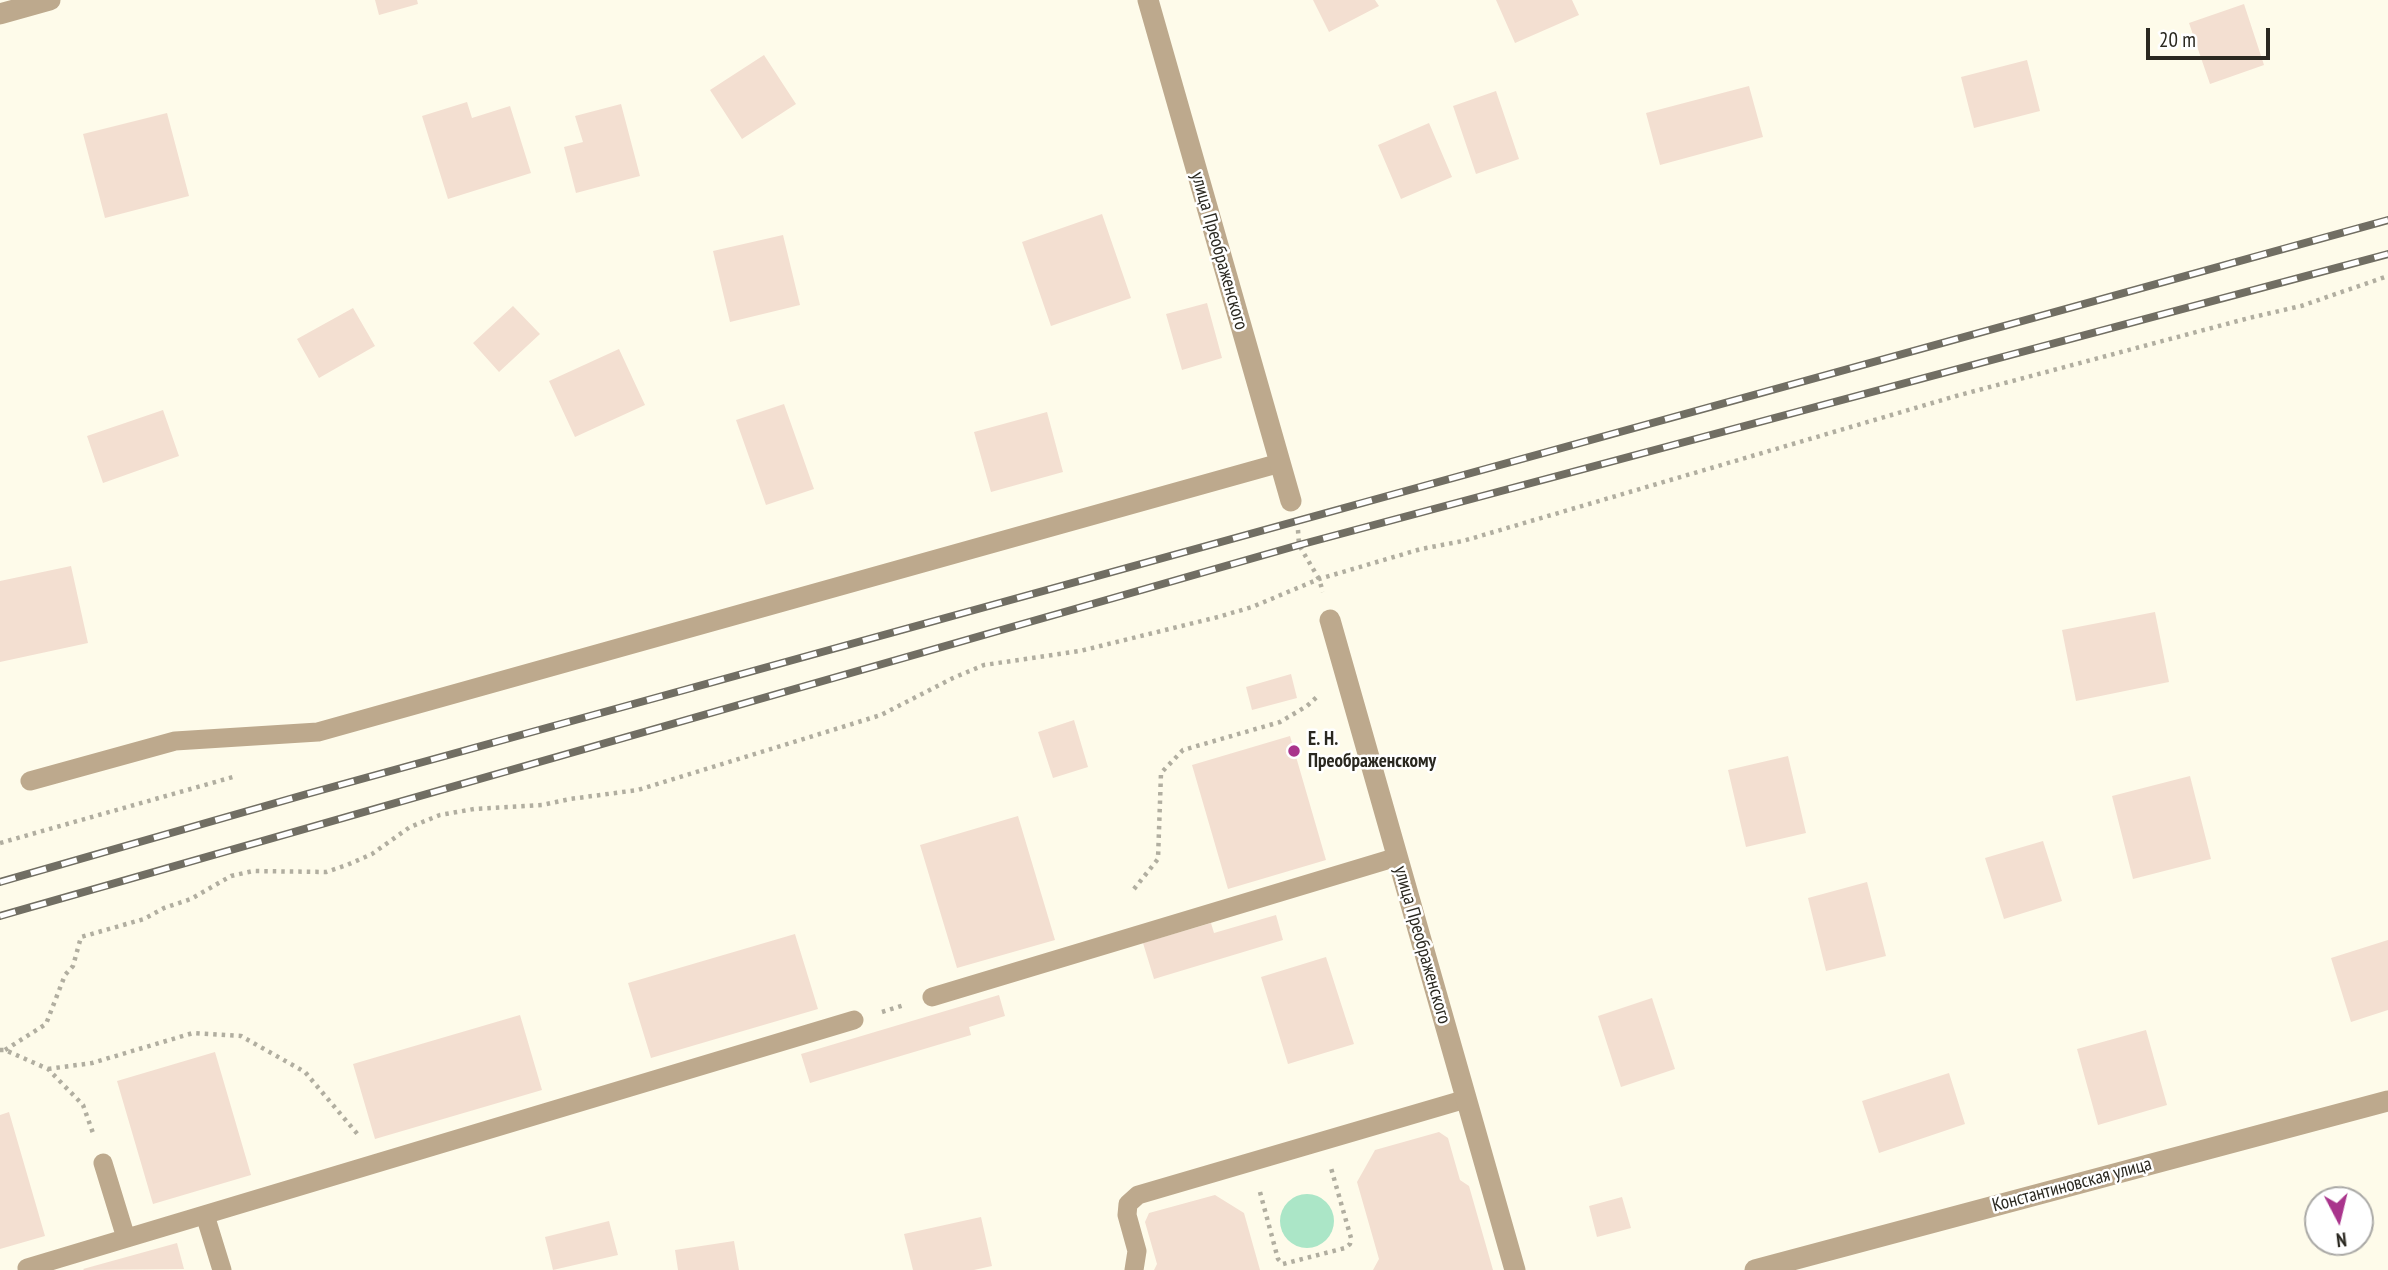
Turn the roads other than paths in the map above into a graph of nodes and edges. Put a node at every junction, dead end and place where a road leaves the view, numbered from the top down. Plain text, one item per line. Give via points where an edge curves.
1 (50, 0) edge
2 (1147, 0) edge
3 (0, 14) edge
4 (1280, 463) junction
5 (1290, 501) road end
6 (1330, 620) road end
7 (30, 781) dead end
8 (1397, 857) junction
9 (932, 997) road end
10 (854, 1020) road end
11 (1466, 1099) junction
12 (2388, 1101) edge
13 (103, 1163) road end
14 (205, 1215) junction
15 (126, 1238) junction
16 (27, 1268) dead end
17 (222, 1270) edge
18 (1134, 1270) edge
19 (1515, 1270) edge
20 (1755, 1270) edge

1 - 3 street
2 - 4 street, улица Преображенского
4 - 5 street, улица Преображенского
4 - 7 lane via 318,732 175,741
6 - 8 street, улица Преображенского
8 - 9 lane
8 - 11 street, улица Преображенского
10 - 14 lane
11 - 18 lane via 1138,1195 1128,1204 1127,1216 1137,1251
11 - 19 street, улица Преображенского
12 - 20 street, Константиновская улица
13 - 15 lane
14 - 15 lane
14 - 17 lane
15 - 16 lane

